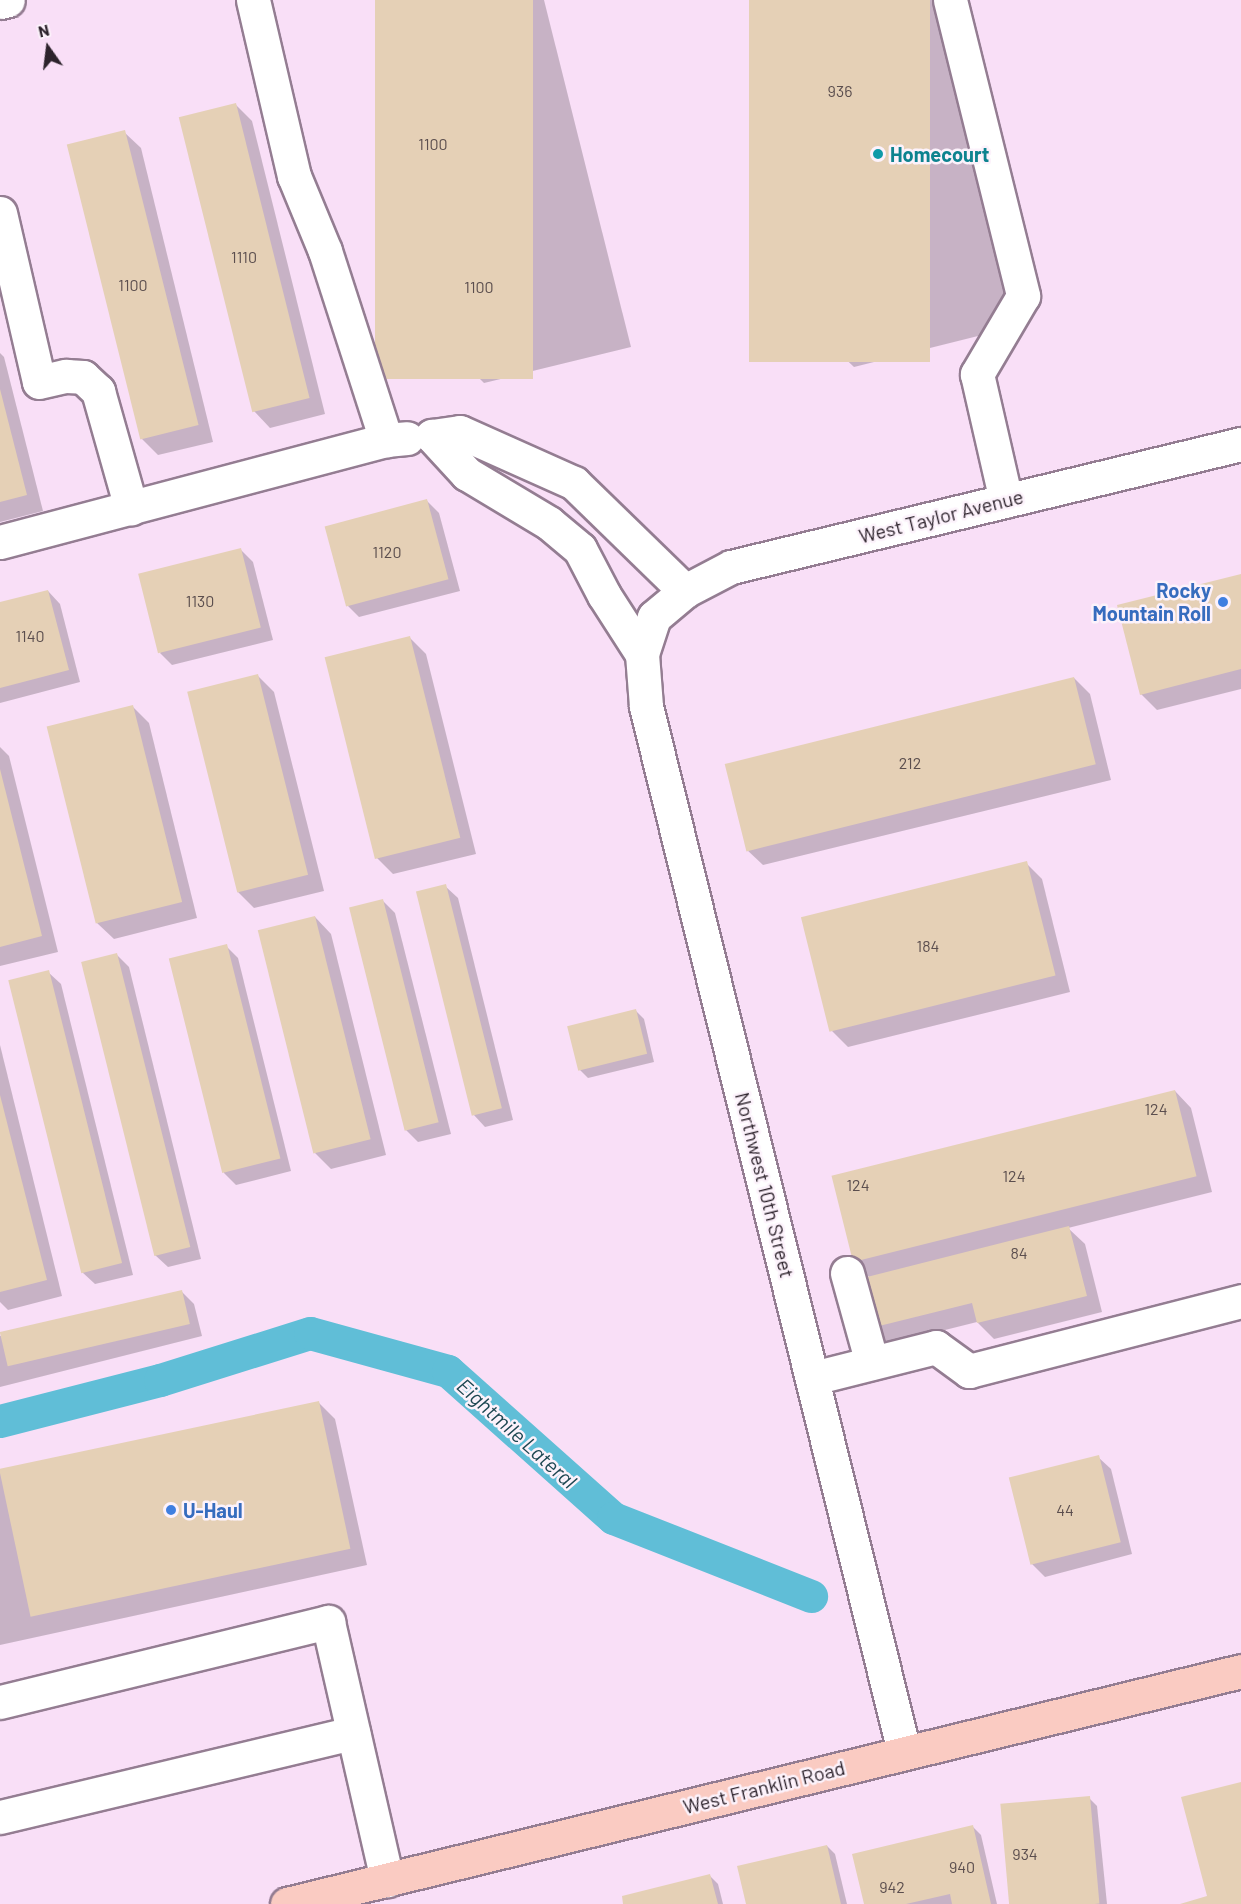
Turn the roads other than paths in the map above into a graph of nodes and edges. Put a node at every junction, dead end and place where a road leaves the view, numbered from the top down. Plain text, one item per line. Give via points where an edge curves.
1 (8, 0) edge
2 (254, 0) edge
3 (950, 0) edge
4 (0, 2) edge
5 (0, 213) edge
6 (10, 302) edge
7 (432, 436) junction
8 (386, 440) junction
9 (1241, 444) edge
10 (574, 483) junction
11 (1006, 501) junction
12 (131, 508) junction
13 (549, 523) junction
14 (0, 542) edge
15 (685, 591) junction
16 (654, 617) joint
17 (642, 654) junction
18 (848, 1273) dead end
19 (1241, 1301) edge
20 (872, 1363) junction
21 (813, 1378) junction
22 (1241, 1671) edge
23 (0, 1702) edge
24 (353, 1733) junction
25 (904, 1752) junction
26 (0, 1817) edge
27 (387, 1880) junction
28 (287, 1904) edge

1 - 4 street
2 - 8 street via 294,176 325,251
3 - 11 street via 1023,296 977,374
5 - 6 street
6 - 12 street via 39,382 83,377 98,391
7 - 8 street
7 - 10 street via 460,432
7 - 13 street via 467,474
8 - 12 street
9 - 11 street, West Taylor Avenue
10 - 13 street
10 - 15 street
11 - 15 street, West Taylor Avenue via 731,567
12 - 14 street
13 - 17 street via 580,549
15 - 16 street, West Taylor Avenue
16 - 17 street, Northwest 10th Street
17 - 21 street, Northwest 10th Street via 646,706
18 - 20 street
19 - 20 street via 969,1371 936,1347
20 - 21 street
21 - 25 street, Northwest 10th Street
22 - 25 main road, West Franklin Road
23 - 24 street via 328,1622
24 - 26 street
24 - 27 street
25 - 27 main road, West Franklin Road
27 - 28 main road, West Franklin Road

